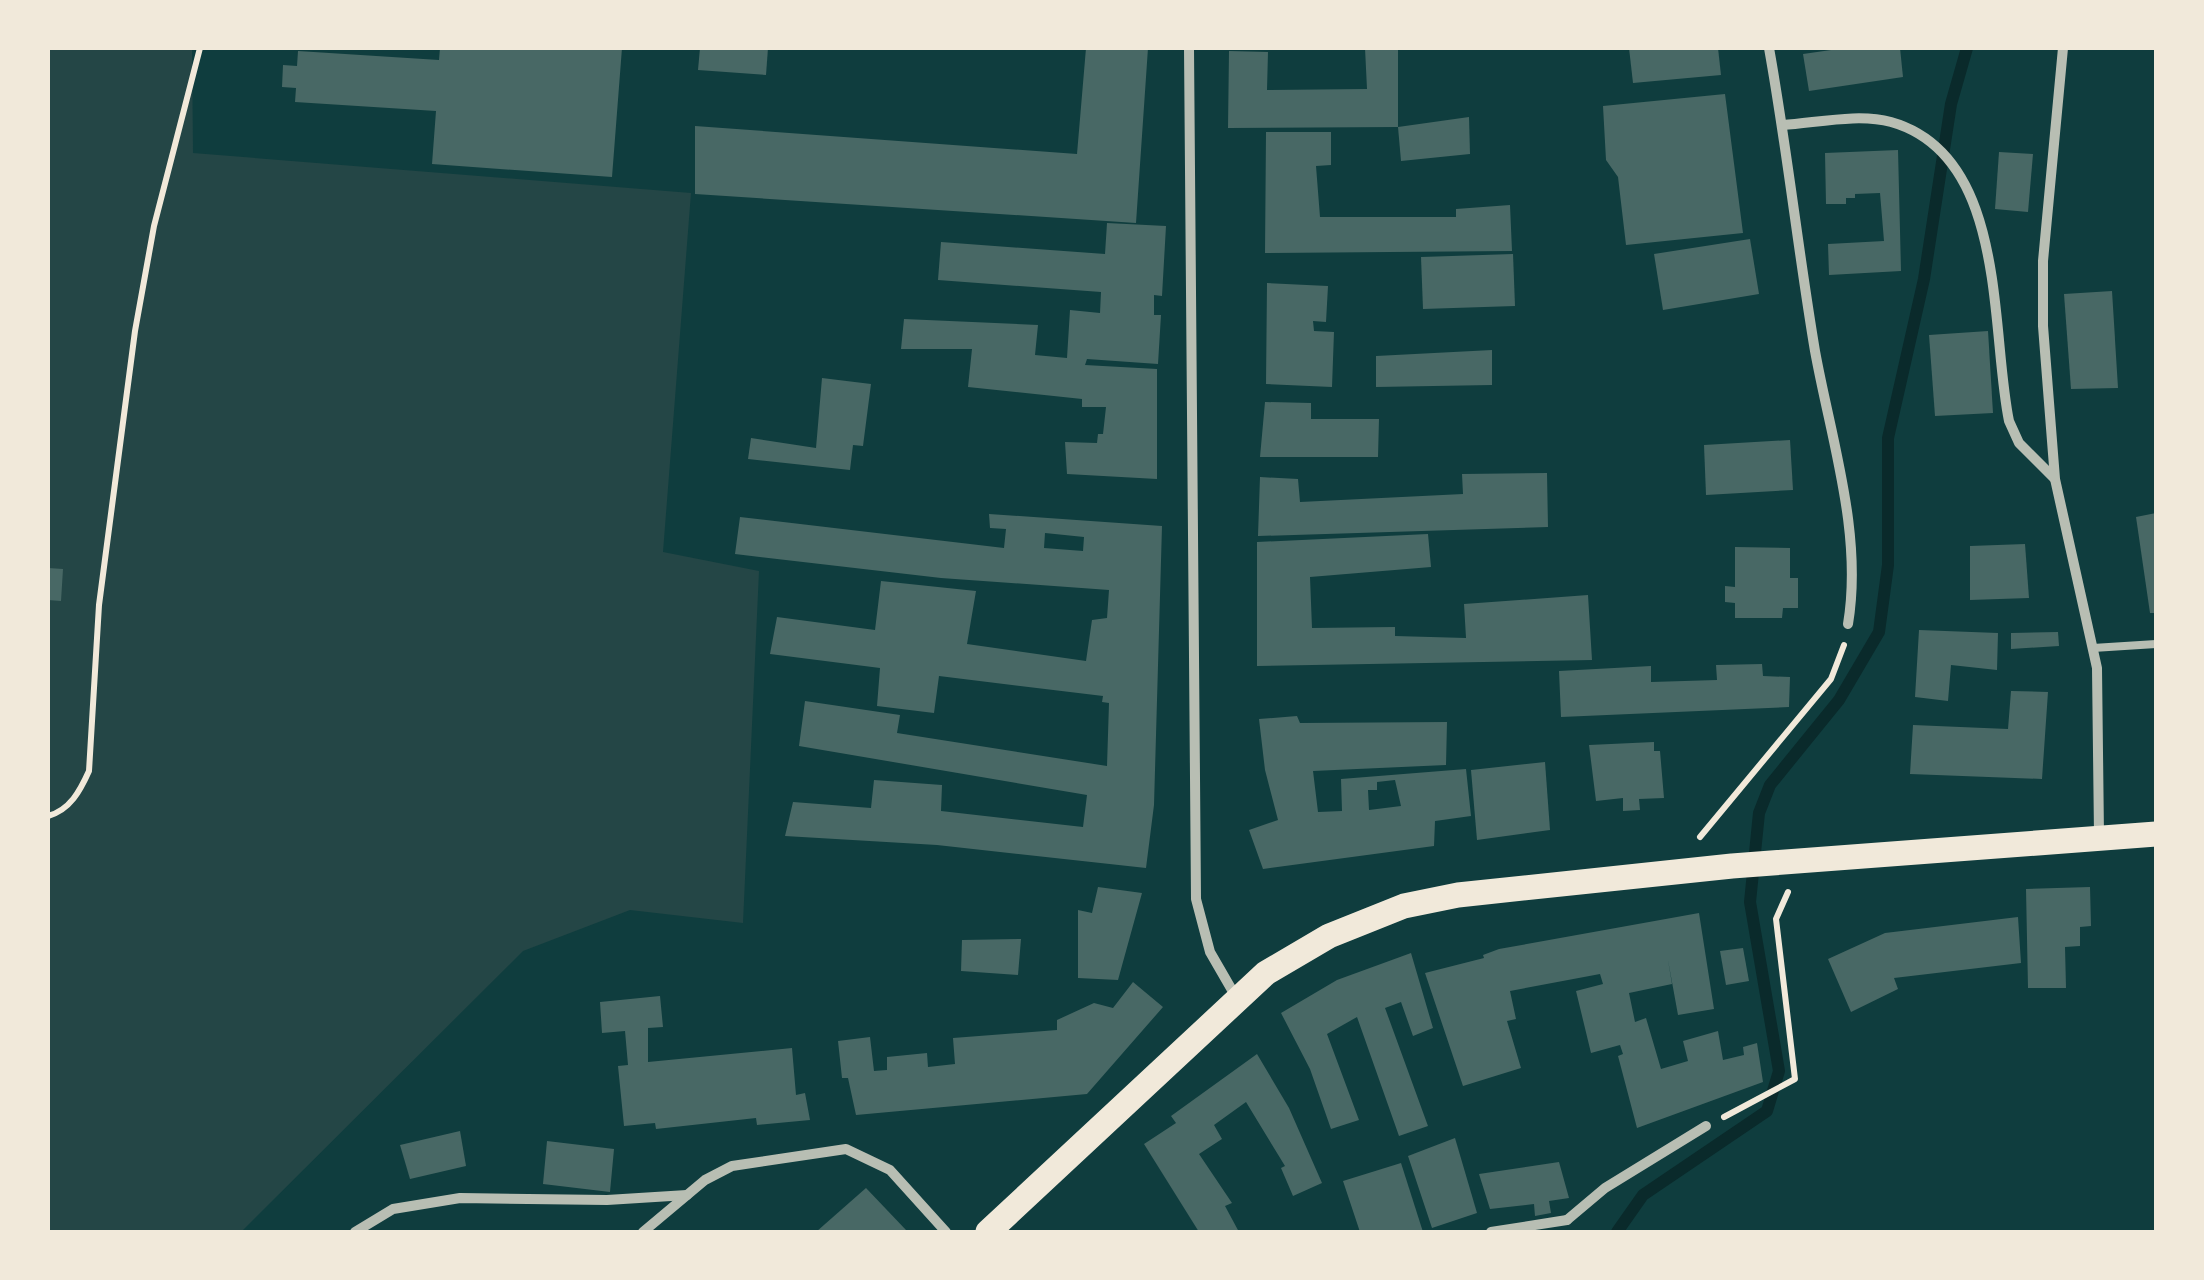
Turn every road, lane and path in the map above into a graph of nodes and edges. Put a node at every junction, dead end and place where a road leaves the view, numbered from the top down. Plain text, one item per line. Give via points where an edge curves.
1 (200, 48) edge
2 (1190, 48) edge
3 (1769, 48) edge
4 (2063, 48) edge
5 (1783, 126) junction
6 (2055, 479) junction
7 (1848, 624) joint
8 (2156, 644) edge
9 (2093, 648) junction
10 (48, 816) edge
11 (2156, 834) edge
12 (2099, 835) junction
13 (1786, 861) junction
14 (1697, 870) junction
15 (1236, 998) junction
16 (1744, 1108) dead end
17 (1706, 1126) dead end
18 (688, 1195) junction
19 (1565, 1226) edge
20 (356, 1232) edge
21 (643, 1232) edge
22 (946, 1232) edge
23 (988, 1232) edge
24 (1491, 1232) edge

1 - 10 path via 135,330 99,605 89,771 78,795
2 - 15 street via 1196,899 1210,952
3 - 5 street
4 - 6 street via 2042,302
5 - 6 street via 1877,120 1903,127 1950,164 1982,224 2009,421 2019,443
5 - 7 street via 1844,496 1852,586
6 - 9 street
7 - 14 path via 1831,679 1695,843
8 - 9 lane
9 - 12 street via 2100,708
11 - 12 main road
12 - 13 main road
13 - 14 main road
13 - 16 path via 1787,897 1776,918 1796,1079
14 - 15 main road via 1404,906 1306,948
15 - 23 main road
17 - 19 street via 1605,1188
18 - 20 street via 460,1198 393,1210
18 - 21 street
18 - 22 street via 746,1161 846,1150 890,1170
19 - 24 street

